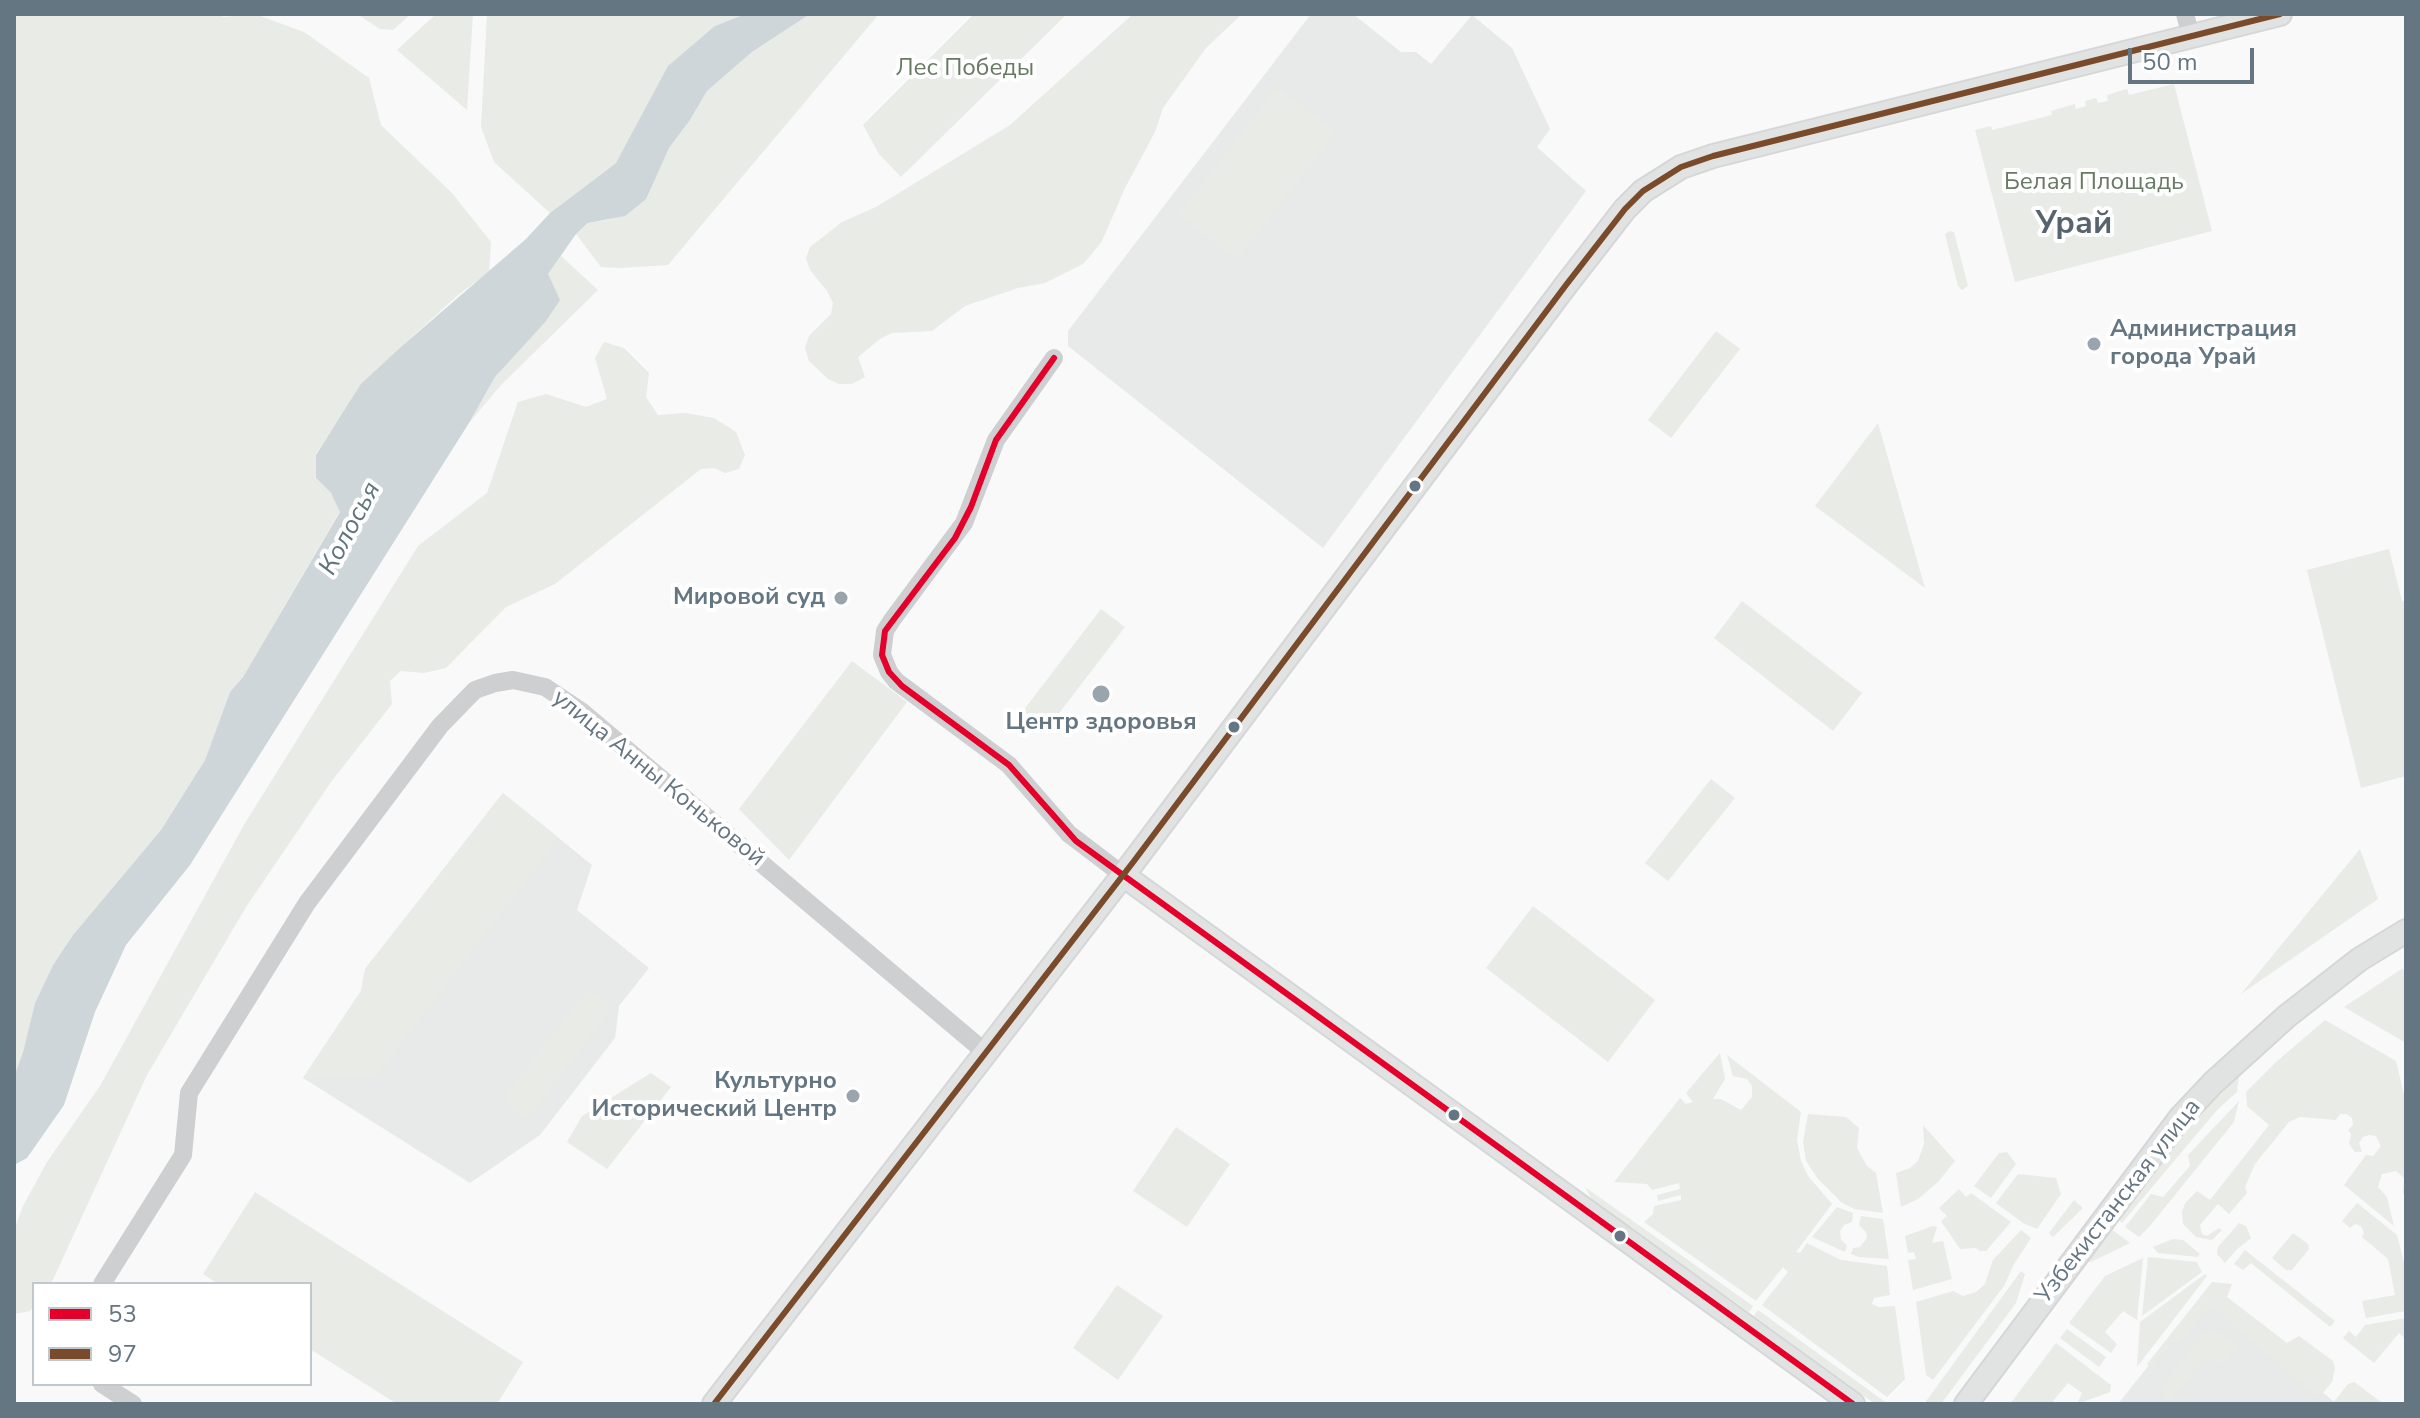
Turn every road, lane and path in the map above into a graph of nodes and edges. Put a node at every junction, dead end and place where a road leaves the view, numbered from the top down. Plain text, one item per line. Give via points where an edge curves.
1 (2185, 14) edge
2 (2280, 14) edge
3 (2191, 37) junction
4 (1054, 358) dead end
5 (1123, 875) junction
6 (2406, 931) edge
7 (985, 1052) junction
8 (103, 1282) edge
9 (105, 1386) edge
10 (133, 1404) edge
11 (714, 1404) edge
12 (1853, 1404) edge
13 (1966, 1404) edge

1 - 3 street
2 - 3 main road
3 - 5 main road via 1713,156 1681,167 1643,191 1566,285
4 - 5 street via 996,440 964,523 892,620 882,655 896,681 1009,765 1069,834
5 - 7 main road
5 - 12 main road
6 - 13 main road, Узбекистанская улица via 2287,1016 2180,1118
7 - 8 street, улица Анны Коньковой via 581,711 545,687 513,680 475,690 440,726 307,903 189,1093 183,1155
7 - 11 main road
9 - 10 street

